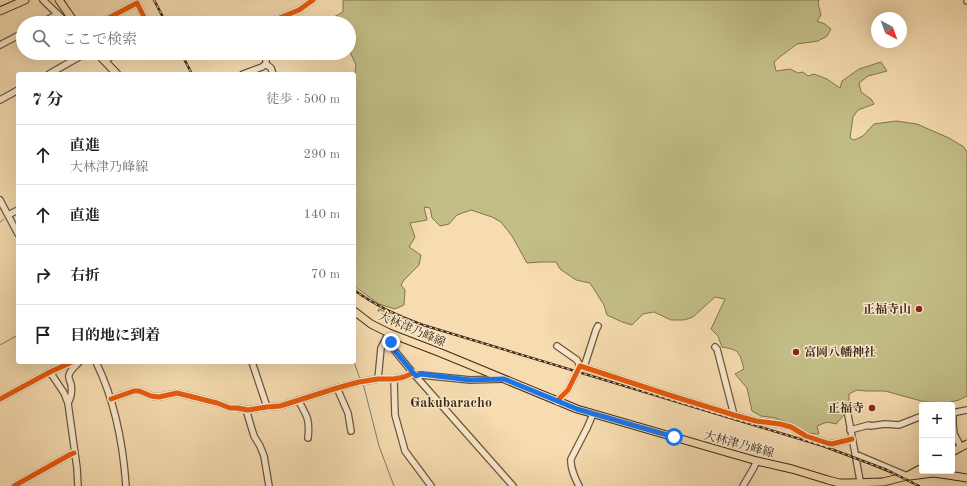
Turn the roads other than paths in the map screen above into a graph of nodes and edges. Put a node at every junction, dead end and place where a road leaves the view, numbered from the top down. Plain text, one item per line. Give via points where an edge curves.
1 (25, 0) edge
2 (43, 0) edge
3 (59, 0) edge
4 (313, 0) edge
5 (0, 11) edge
6 (58, 14) joint
7 (54, 16) edge
8 (70, 16) edge
9 (112, 16) edge
10 (143, 16) edge
11 (284, 16) edge
12 (16, 37) edge
13 (0, 45) edge
14 (74, 60) edge
15 (266, 60) edge
16 (105, 62) edge
17 (266, 64) junction
18 (53, 72) edge
19 (115, 72) edge
20 (248, 72) edge
21 (272, 72) edge
22 (16, 91) edge
23 (0, 100) edge
24 (0, 200) edge
25 (16, 211) edge
26 (8, 215) junction
27 (16, 230) edge
28 (356, 313) edge
29 (598, 326) dead end
30 (389, 333) junction
31 (557, 346) dead end
32 (715, 347) dead end
33 (68, 364) edge
34 (77, 364) edge
35 (97, 364) edge
36 (253, 364) edge
37 (582, 366) junction
38 (50, 372) junction
39 (414, 375) junction
40 (378, 379) junction
41 (394, 379) junction
42 (504, 379) junction
43 (337, 388) junction
44 (0, 399) edge
45 (111, 399) junction
46 (298, 400) junction
47 (558, 402) junction
48 (68, 403) junction
49 (267, 407) junction
50 (248, 410) junction
51 (967, 410) edge
52 (955, 412) edge
53 (593, 414) junction
54 (734, 415) junction
55 (848, 415) dead end
56 (919, 417) edge
57 (850, 430) junction
58 (351, 431) dead end
59 (955, 435) edge
60 (308, 438) dead end
61 (852, 439) junction
62 (964, 446) edge
63 (955, 450) edge
64 (74, 453) junction
65 (855, 454) junction
66 (757, 461) junction
67 (919, 470) edge
68 (907, 476) junction
69 (967, 478) edge
70 (860, 484) edge
71 (14, 486) edge
72 (78, 486) edge
73 (126, 486) edge
74 (269, 486) edge
75 (431, 486) edge
76 (513, 486) edge
77 (579, 486) edge
78 (742, 486) edge

1 - 5 main road
2 - 6 street
3 - 8 main road
4 - 11 street
6 - 7 street
9 - 10 street via 136,3
12 - 13 street
14 - 18 street
15 - 17 street
16 - 19 main road
17 - 20 street
17 - 21 street
22 - 23 street
24 - 26 street
25 - 26 street
26 - 27 street
28 - 30 main road, 大林津乃峰線
29 - 37 street
30 - 39 street via 395,351
30 - 40 street via 381,348
30 - 42 main road, 大林津乃峰線
31 - 37 street
32 - 54 street
33 - 38 street
34 - 48 street via 69,374 72,389
35 - 45 street
36 - 49 street
37 - 47 street
37 - 54 street
38 - 44 street
38 - 48 street
39 - 41 street
39 - 42 street via 470,380
39 - 76 street
40 - 41 street
40 - 43 street
41 - 75 street via 395,415 405,451
42 - 47 main road, 大林津乃峰線
43 - 46 street
43 - 58 street via 348,413
45 - 50 street via 134,391 151,396 177,393 230,408
45 - 73 street via 122,445
46 - 49 street
46 - 60 street via 308,419
47 - 53 main road, 大林津乃峰線
48 - 64 street
49 - 50 street
50 - 74 street via 254,436 264,456
51 - 52 street
53 - 66 main road, 大林津乃峰線
53 - 77 street via 571,459
54 - 61 street via 791,427 806,436 827,443
55 - 57 street
56 - 57 street via 899,425 869,425
57 - 61 street
59 - 62 street
61 - 65 street
62 - 63 main road
64 - 71 street
64 - 72 street
65 - 68 street
65 - 70 street
66 - 70 main road, 大林津乃峰線 via 839,483
66 - 78 street
67 - 68 main road, 大林津乃峰線
68 - 69 main road via 933,473
68 - 70 main road, 大林津乃峰線

